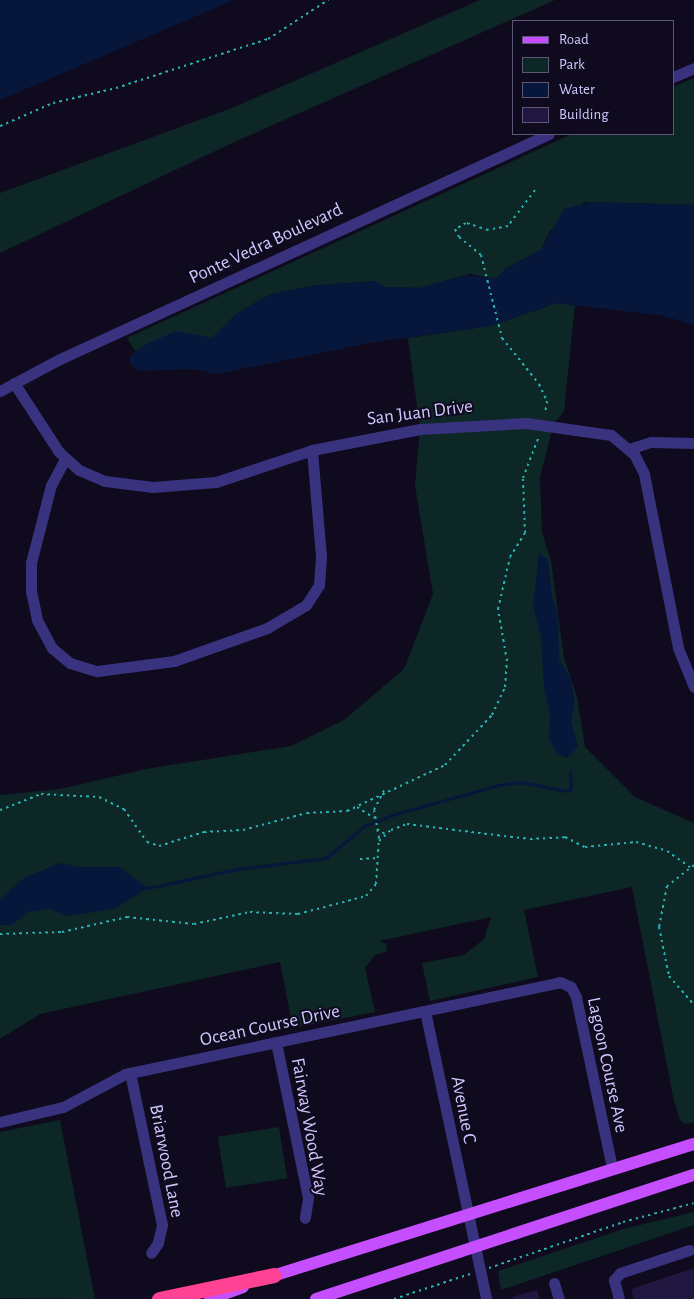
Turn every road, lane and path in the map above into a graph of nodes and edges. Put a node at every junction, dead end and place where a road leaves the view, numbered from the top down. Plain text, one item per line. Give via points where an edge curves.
1 (328, 0) edge
2 (694, 68) edge
3 (674, 77) edge
4 (0, 126) edge
5 (548, 135) edge
6 (535, 190) dead end
7 (14, 383) junction
8 (0, 391) edge
9 (543, 424) junction
10 (694, 443) edge
11 (629, 449) junction
12 (312, 450) junction
13 (65, 459) junction
14 (694, 687) edge
15 (384, 790) junction
16 (357, 807) junction
17 (0, 810) edge
18 (374, 819) junction
19 (377, 829) junction
20 (385, 834) junction
21 (379, 841) junction
22 (378, 858) junction
23 (360, 859) dead end
24 (694, 865) edge
25 (690, 867) junction
26 (0, 934) edge
27 (554, 983) joint
28 (694, 1005) edge
29 (425, 1011) junction
30 (276, 1042) junction
31 (130, 1073) junction
32 (0, 1122) edge
33 (694, 1144) edge
34 (612, 1168) junction
35 (694, 1175) edge
36 (694, 1204) edge
37 (466, 1216) junction
38 (305, 1218) dead end
39 (473, 1246) junction
40 (688, 1250) dead end
41 (151, 1253) dead end
42 (480, 1271) junction
43 (274, 1275) junction
44 (554, 1282) dead end
45 (159, 1299) edge
46 (210, 1299) edge
47 (316, 1299) edge
48 (394, 1299) edge
49 (486, 1299) edge
50 (559, 1299) edge
51 (619, 1299) edge

1 - 4 path via 268,38 116,88 53,103
2 - 3 street
5 - 7 street, Ponte Vedra Boulevard
6 - 9 path via 508,226 494,230 466,223 457,226 456,233 478,251 499,330 547,401
7 - 8 street, Ponte Vedra Boulevard
7 - 13 street, San Juan Drive
9 - 11 street, San Juan Drive via 604,432
9 - 12 street, San Juan Drive via 436,427
9 - 15 path via 523,478 525,533 510,557 498,609 507,661 500,704 479,732 445,765
10 - 11 street via 651,442
11 - 14 street, San Juan Drive via 644,474 678,648
12 - 13 street, San Juan Drive via 216,482 178,488 105,481
12 - 13 street via 321,556 319,584 306,605 266,628 174,661 97,671 70,663 52,648 37,620 31,591 31,563 51,485
15 - 16 path
15 - 18 path
16 - 17 path via 306,813 243,830 204,832 159,846 147,842 124,809 99,797 41,794
16 - 18 path
18 - 19 path
19 - 20 path
19 - 21 path
20 - 21 path
20 - 25 path via 407,824 530,838 565,837 585,847 636,842 667,851
21 - 22 path
22 - 23 path
22 - 26 path via 372,892 316,911 250,912 194,924 127,917 62,932
24 - 25 path
25 - 28 path via 667,886 659,928 669,976
27 - 29 street, Ocean Course Drive
27 - 34 street, Lagoon Course Ave via 571,987 576,997
29 - 30 street, Ocean Course Drive
29 - 37 street, Avenue C
30 - 31 street, Ocean Course Drive
30 - 38 street, Fairway Wood Way via 308,1198
31 - 32 street, Ocean Course Drive via 63,1107
31 - 41 street, Briarwood Lane via 162,1225 158,1243
33 - 34 main road
34 - 37 main road
35 - 39 main road
36 - 42 path via 624,1222
37 - 39 street, Avenue C
37 - 43 main road
39 - 42 street, Avenue C
39 - 47 main road
40 - 51 street via 617,1275 614,1285
42 - 48 path
42 - 49 street, Avenue C
43 - 45 highway
43 - 46 main road
44 - 50 street

